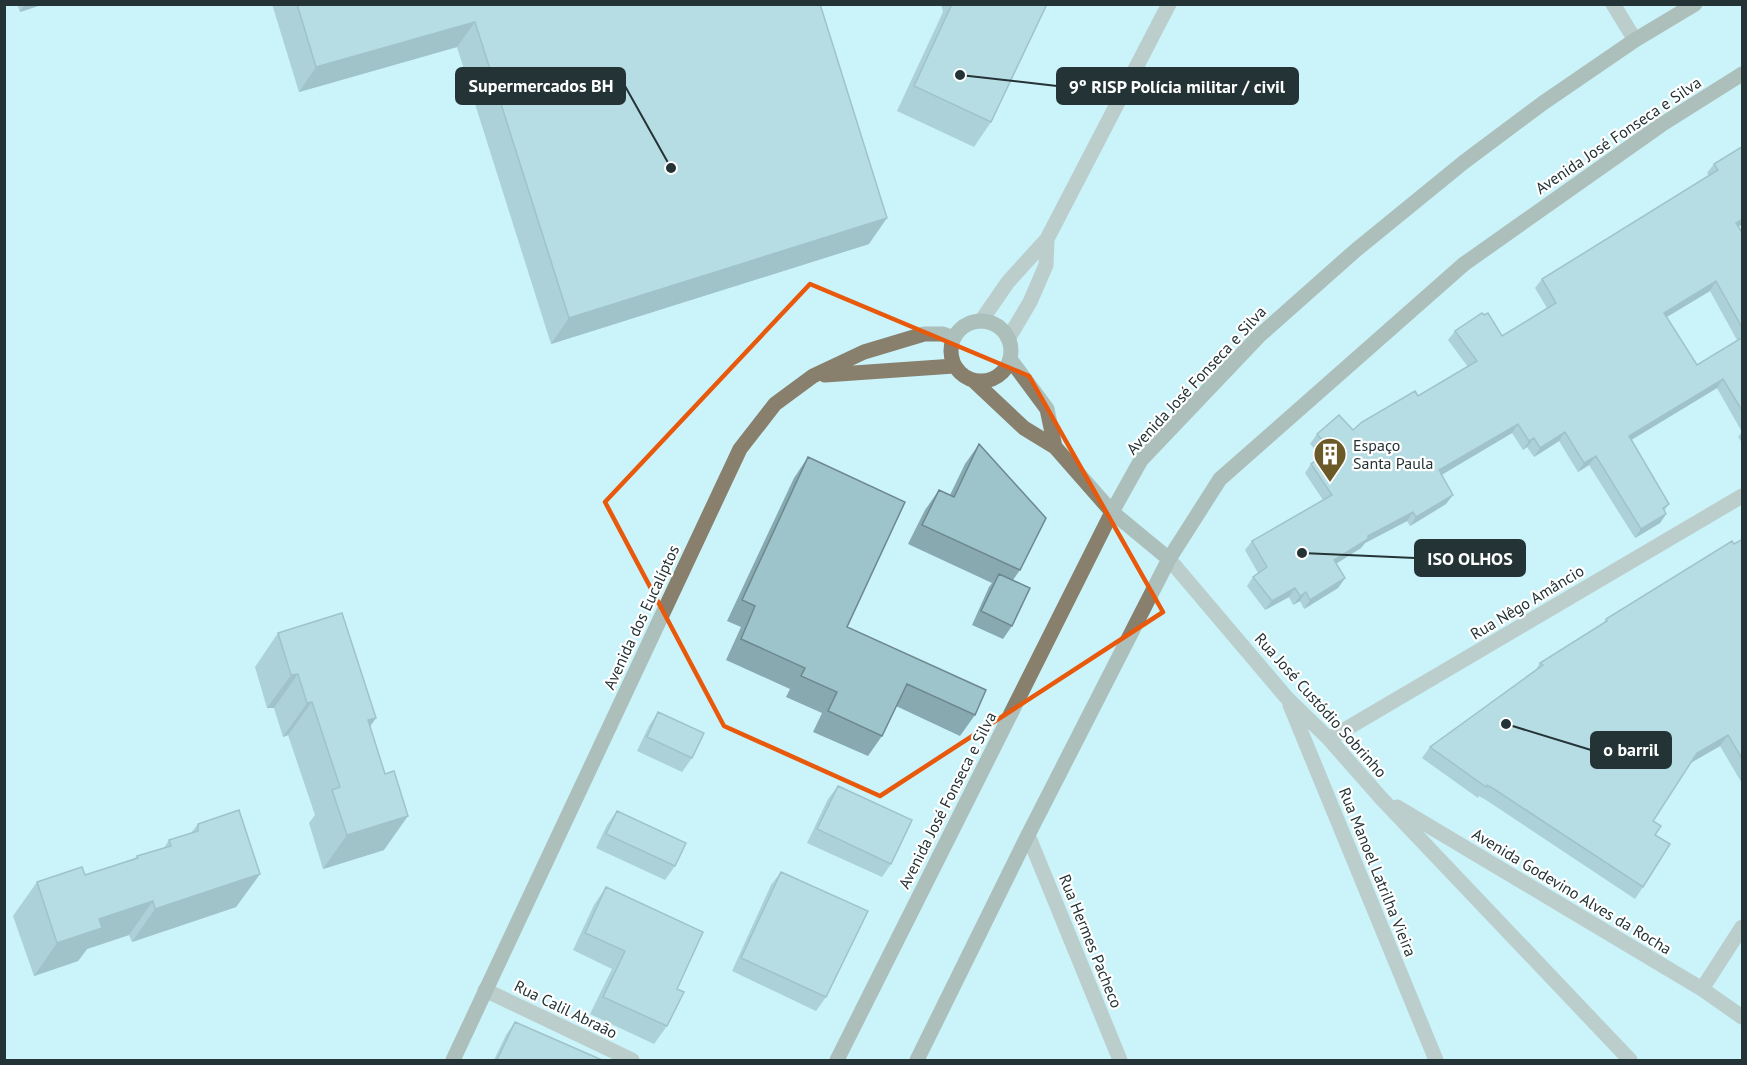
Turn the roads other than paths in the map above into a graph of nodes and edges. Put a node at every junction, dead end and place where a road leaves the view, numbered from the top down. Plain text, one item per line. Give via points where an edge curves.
1 (1169, 4) edge
2 (1613, 4) edge
3 (1695, 4) edge
4 (1635, 40) junction
5 (1743, 74) edge
6 (1047, 239) junction
7 (987, 323) junction
8 (954, 338) junction
9 (1008, 339) junction
10 (1010, 359) junction
11 (954, 366) junction
12 (813, 376) junction
13 (974, 381) junction
14 (1055, 447) junction
15 (1743, 495) edge
16 (1112, 512) junction
17 (1169, 559) junction
18 (1286, 697) junction
19 (1329, 740) junction
20 (1381, 798) junction
21 (1028, 835) junction
22 (1743, 927) edge
23 (1702, 989) junction
24 (485, 990) junction
25 (1743, 1017) edge
26 (453, 1060) edge
27 (632, 1060) edge
28 (837, 1060) edge
29 (917, 1060) edge
30 (1120, 1060) edge
31 (1436, 1060) edge
32 (1630, 1060) edge

1 - 6 street
2 - 4 street
3 - 4 main road, Avenida José Fonseca e Silva
4 - 16 main road, Avenida José Fonseca e Silva via 1464,162 1259,336 1141,460
5 - 17 main road, Avenida José Fonseca e Silva via 1661,125 1464,264 1220,479
6 - 7 street via 1008,282
6 - 9 street via 1046,265
7 - 8 main road via 969,324
7 - 9 main road via 1002,330
8 - 11 main road
8 - 12 main road, Avenida dos Eucalíptos via 924,333 864,352
9 - 10 main road
10 - 13 main road via 998,376
10 - 14 main road, Rua José Custódio Sobrinho via 1047,409
11 - 12 main road
11 - 13 main road
12 - 24 main road, Avenida dos Eucalíptos via 775,404 740,449
13 - 14 main road via 1024,428
14 - 16 main road, Rua José Custódio Sobrinho
15 - 19 street, Rua Nêgo Amâncio
16 - 17 main road, Rua José Custódio Sobrinho
16 - 28 main road, Avenida José Fonseca e Silva
17 - 18 street, Rua José Custódio Sobrinho
17 - 21 main road, Avenida José Fonseca e Silva
18 - 19 street, Rua José Custódio Sobrinho
18 - 31 street, Rua Manoel Latrilha Vieira
19 - 20 street, Rua José Custódio Sobrinho
20 - 23 street, Avenida Godevino Alves da Rocha
20 - 32 street, Rua José Custódio Sobrinho
21 - 29 main road, Avenida José Fonseca e Silva
21 - 30 street, Rua Hermes Pacheco
22 - 23 street
23 - 25 street, Avenida Godevino Alves da Rocha
24 - 26 main road, Avenida dos Eucalíptos
24 - 27 street, Rua Calil Abraão

